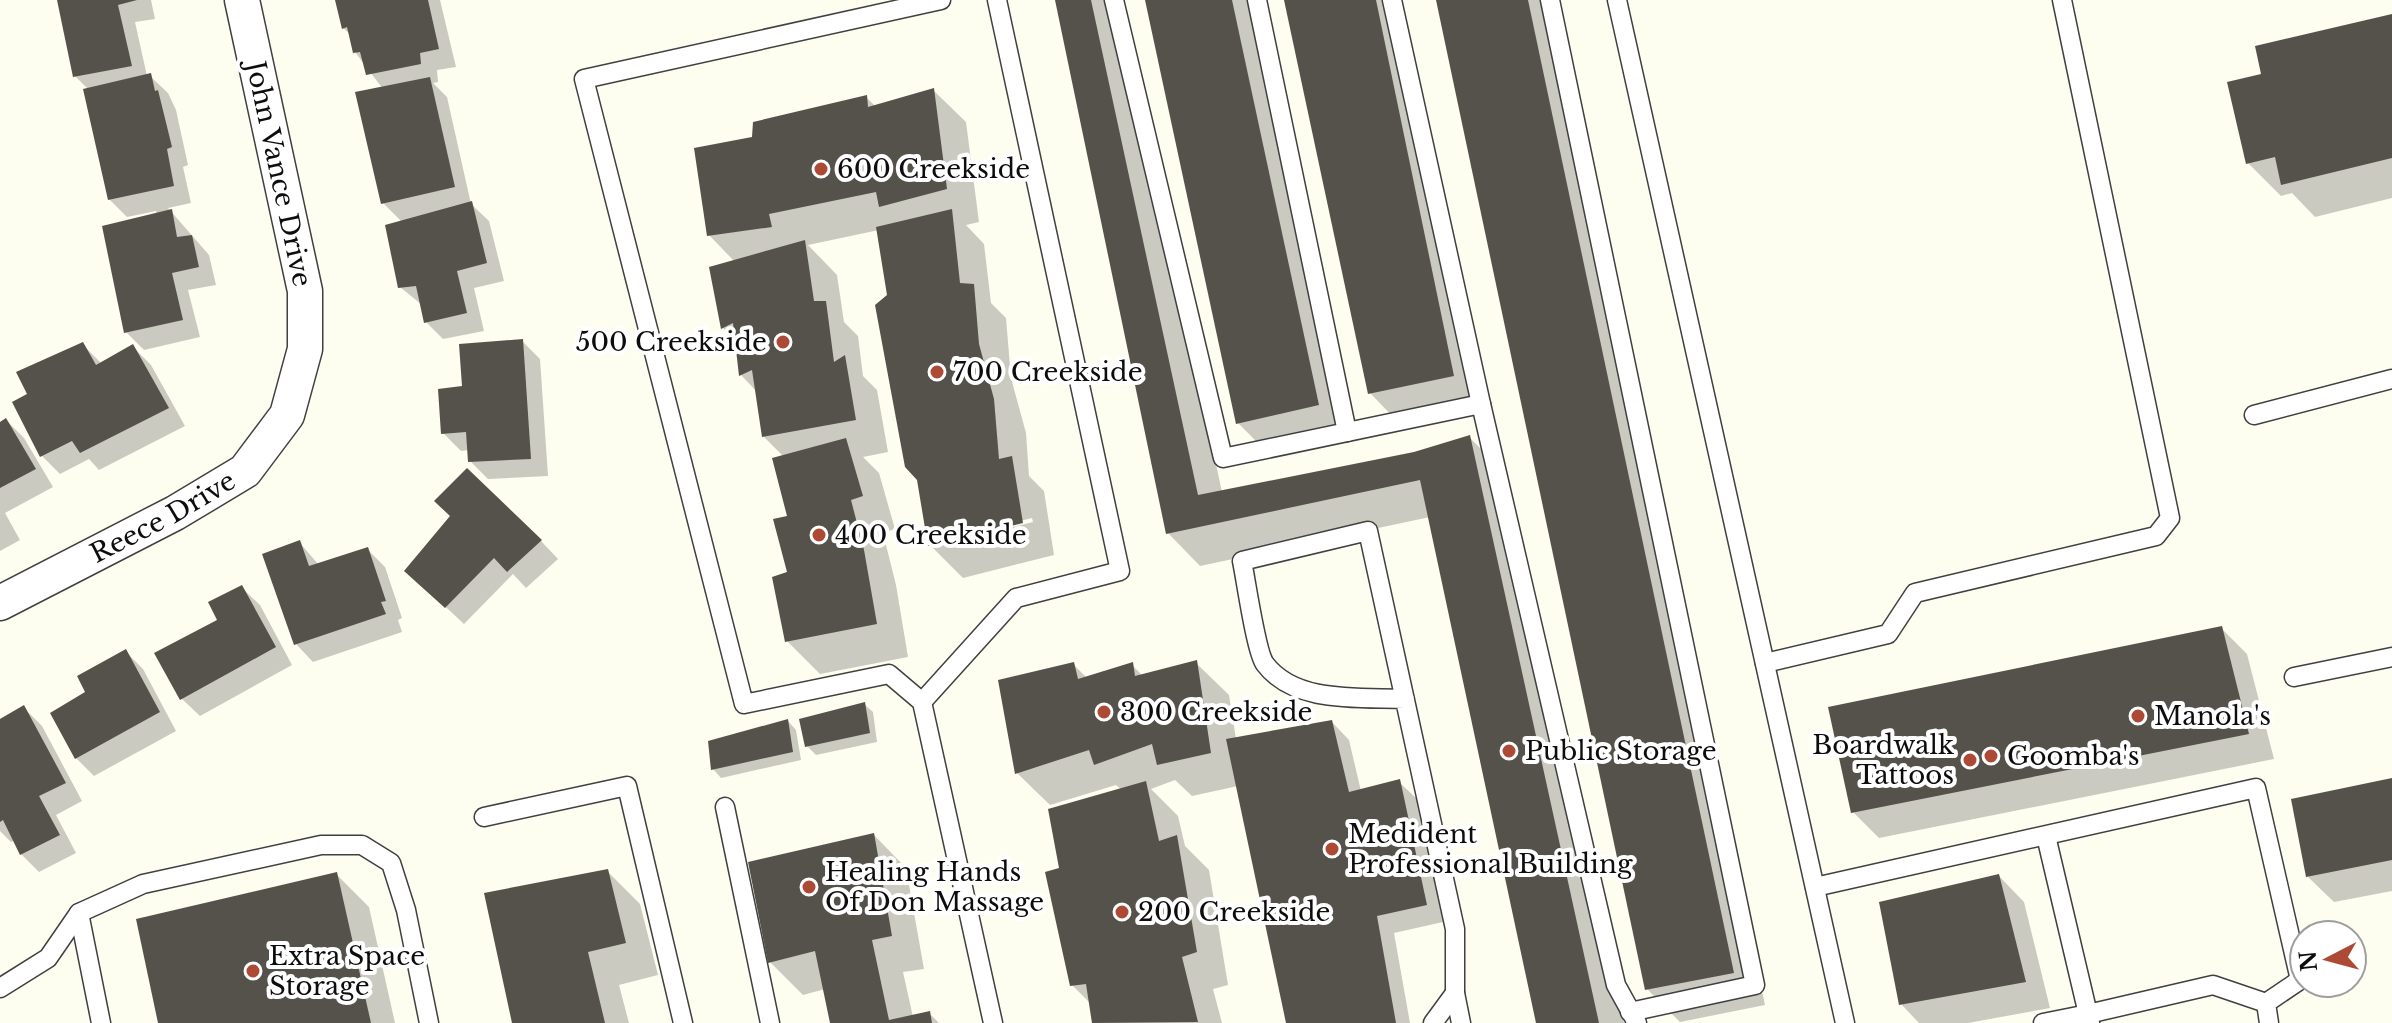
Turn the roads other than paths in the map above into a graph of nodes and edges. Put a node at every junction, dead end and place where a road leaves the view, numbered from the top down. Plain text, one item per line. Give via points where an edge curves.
1 (242, 0) edge
2 (941, 0) edge
3 (997, 0) edge
4 (1114, 0) edge
5 (1257, 0) edge
6 (1392, 0) edge
7 (1550, 0) edge
8 (1617, 0) edge
9 (2062, 0) edge
10 (305, 349) joint
11 (2392, 379) edge
12 (1481, 404) junction
13 (2254, 415) dead end
14 (1347, 432) junction
15 (0, 603) edge
16 (2392, 657) edge
17 (1765, 663) junction
18 (2294, 677) dead end
19 (1405, 699) junction
20 (922, 702) junction
21 (725, 807) dead end
22 (484, 817) dead end
23 (2046, 836) junction
24 (1815, 887) junction
25 (79, 913) junction
26 (0, 988) edge
27 (1455, 993) junction
28 (2266, 1003) junction
29 (1633, 1018) edge
30 (2089, 1018) edge
31 (101, 1023) edge
32 (429, 1023) edge
33 (683, 1023) edge
34 (770, 1023) edge
35 (993, 1023) edge
36 (1433, 1023) edge
37 (1461, 1023) edge
38 (1845, 1023) edge
39 (2043, 1023) edge
40 (2269, 1023) edge

1 - 10 street, John Vance Drive via 305,291
2 - 20 lane via 584,79 744,704 889,674
3 - 20 lane via 1120,571 1016,598
4 - 14 lane via 1223,458
5 - 14 lane
6 - 12 lane
7 - 29 lane via 1755,985
8 - 17 lane
9 - 17 lane via 2170,518 2156,536 1915,593 1888,634
10 - 15 street, Reece Drive via 287,415 245,471
11 - 13 lane
12 - 14 lane
12 - 29 lane via 1616,985
16 - 18 lane
17 - 24 lane
19 - 19 lane via 1368,531 1242,561 1263,663 1292,688
19 - 27 lane via 1455,929
20 - 35 lane
21 - 34 lane
22 - 33 lane via 627,786
23 - 24 lane
23 - 28 lane via 2256,788 2300,980
23 - 30 lane
24 - 38 lane
25 - 26 lane via 48,958
25 - 31 lane
25 - 32 lane via 143,884 321,845 362,845 391,863
27 - 36 lane
27 - 37 lane
28 - 30 lane via 2213,985
28 - 40 lane
30 - 39 lane

